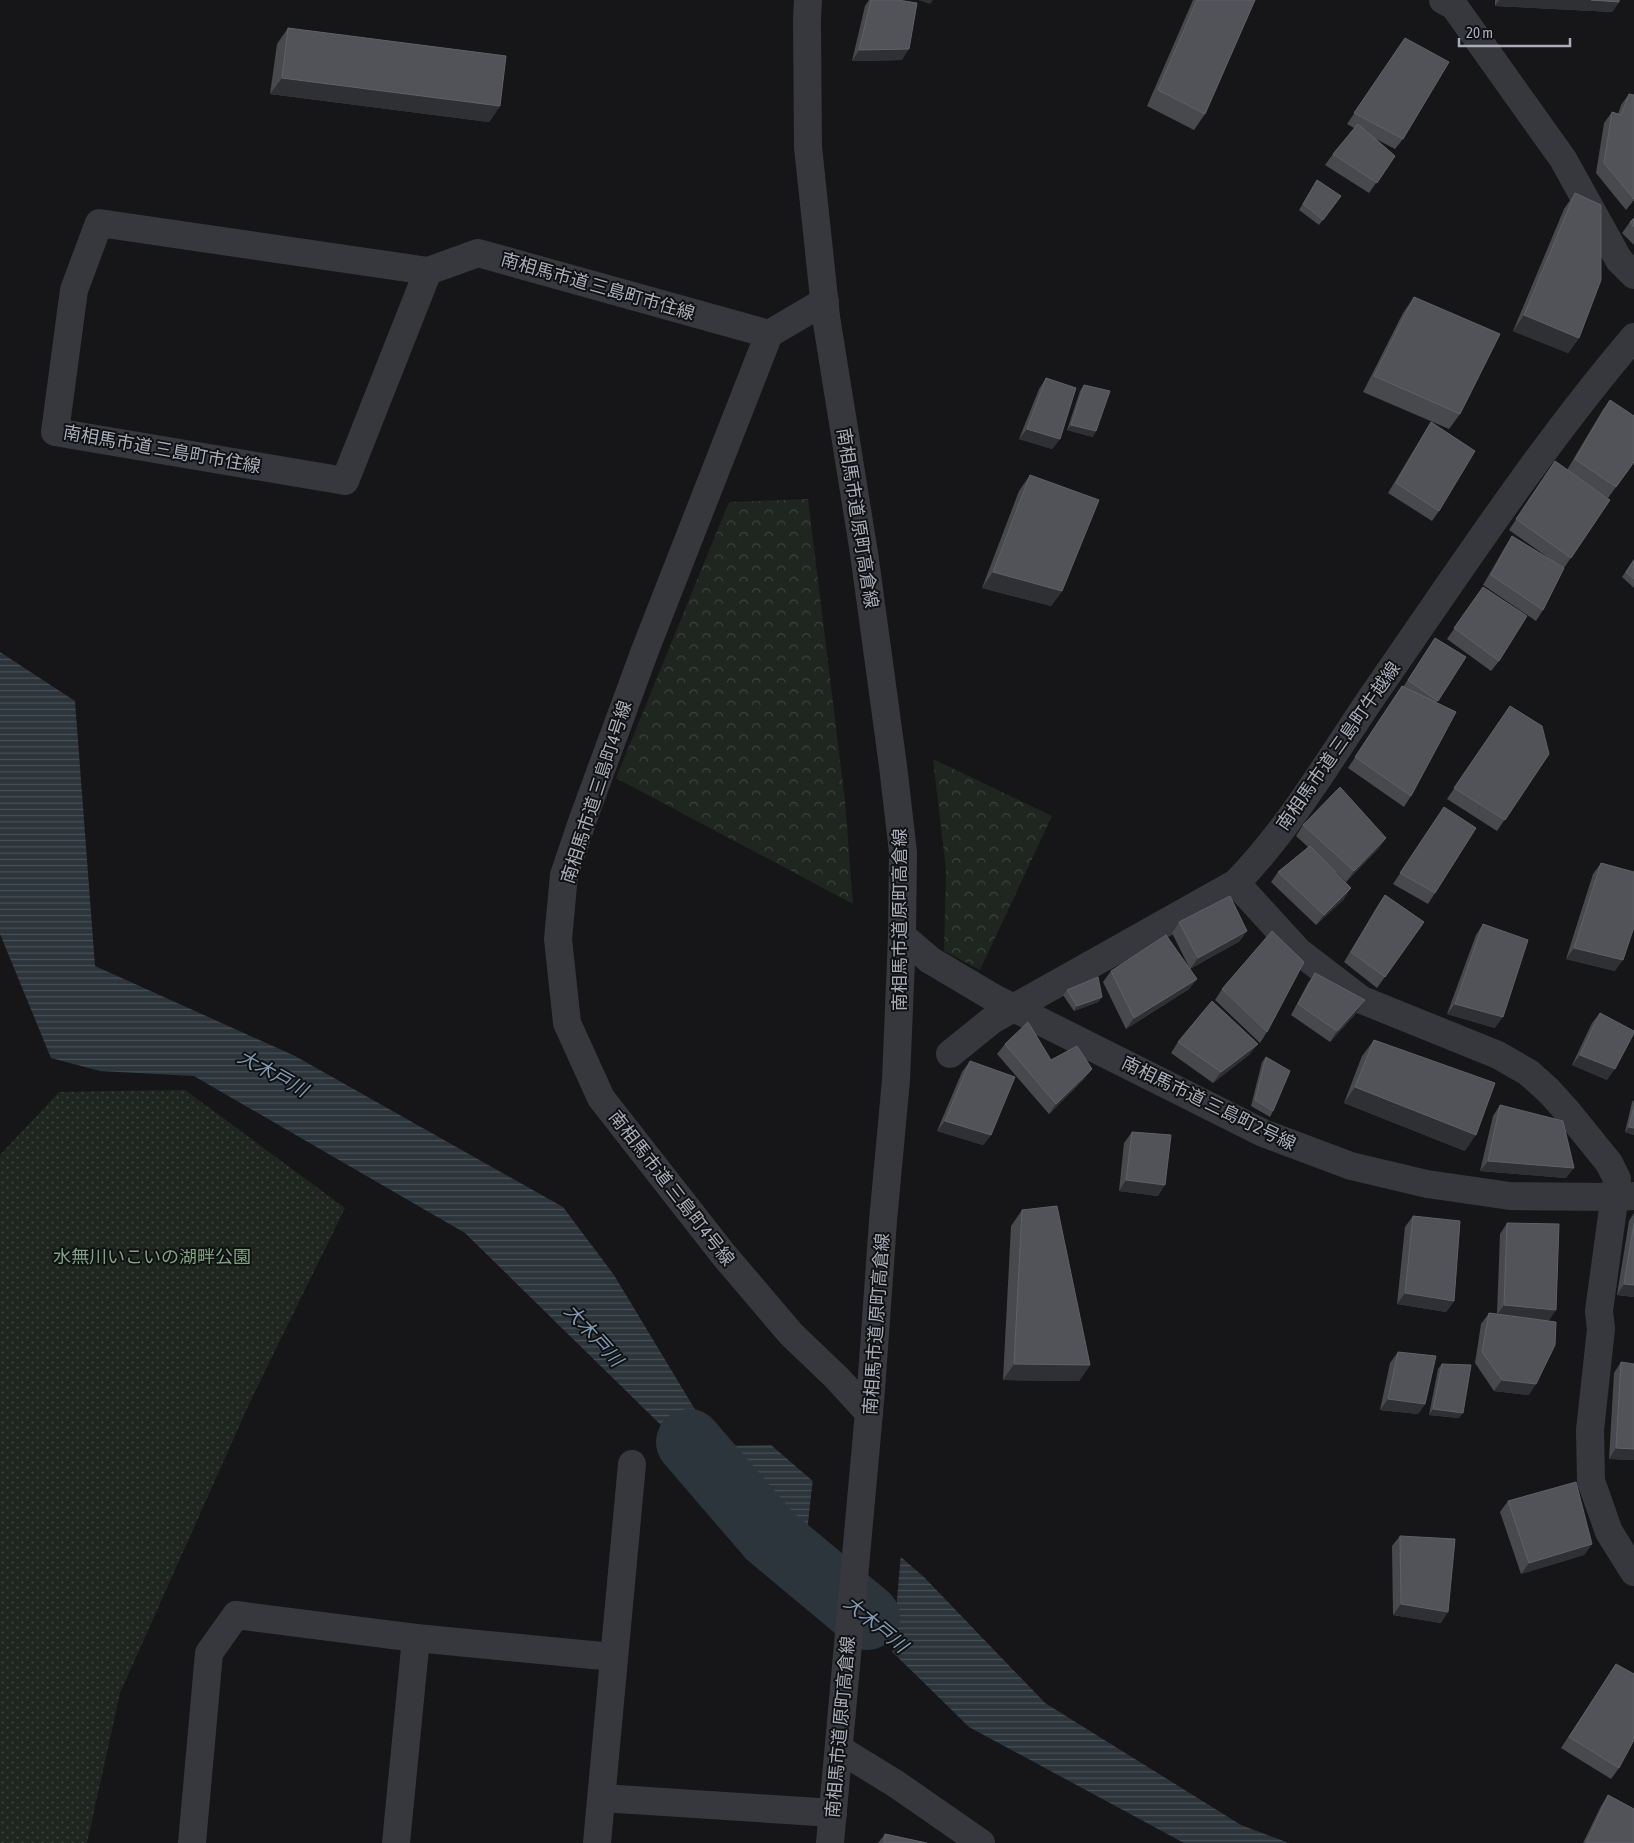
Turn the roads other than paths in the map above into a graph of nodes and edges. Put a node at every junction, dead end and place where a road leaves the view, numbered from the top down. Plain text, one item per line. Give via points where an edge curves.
1 (808, 0) edge
2 (1443, 0) edge
3 (428, 270) junction
4 (1634, 275) edge
5 (825, 301) junction
6 (770, 334) junction
7 (1634, 338) edge
8 (1236, 883) junction
9 (902, 936) junction
10 (1014, 1008) junction
11 (950, 1054) dead end
12 (1624, 1196) edge
13 (869, 1413) junction
14 (632, 1464) dead end
15 (1634, 1572) edge
16 (416, 1638) junction
17 (613, 1657) junction
18 (839, 1749) junction
19 (602, 1798) junction
20 (833, 1813) junction
21 (192, 1843) edge
22 (396, 1843) edge
23 (597, 1843) edge
24 (830, 1843) edge
25 (981, 1843) edge

1 - 5 street, 南相馬市道 原町高倉線 via 808,147
2 - 4 street via 1454,6 1563,159 1619,260
3 - 3 street, 南相馬市道 三島町市住線 via 345,481 55,432 74,290 99,223
3 - 6 street, 南相馬市道 三島町市住線 via 478,253
5 - 6 street
5 - 9 street, 南相馬市道 原町高倉線 via 893,766 902,852
6 - 13 street, 南相馬市道 三島町4号線 via 640,662 583,819 564,875 558,957 567,1023 601,1098 722,1254 791,1334
7 - 8 street, 南相馬市道 三島町牛越線 via 1540,455 1299,804
8 - 10 street, 南相馬市道 三島町牛越線
8 - 12 street via 1298,951 1362,1000 1498,1055 1530,1073 1561,1104 1609,1164
9 - 10 street, 南相馬市道 三島町2号線 via 930,960
9 - 13 street, 南相馬市道 原町高倉線 via 896,1080
10 - 11 street, 南相馬市道 三島町牛越線 via 992,1020
10 - 12 street, 南相馬市道 三島町2号線 via 1263,1133 1351,1166 1427,1184 1510,1196
12 - 15 street via 1599,1311 1602,1329 1590,1430 1591,1481 1609,1532
13 - 18 street, 南相馬市道 原町高倉線
14 - 17 street
16 - 17 street
16 - 21 street via 236,1615 210,1653
16 - 22 street
17 - 19 street
18 - 20 street, 南相馬市道 原町高倉線
18 - 25 street
19 - 20 street
19 - 23 street
20 - 24 street, 南相馬市道 原町高倉線

